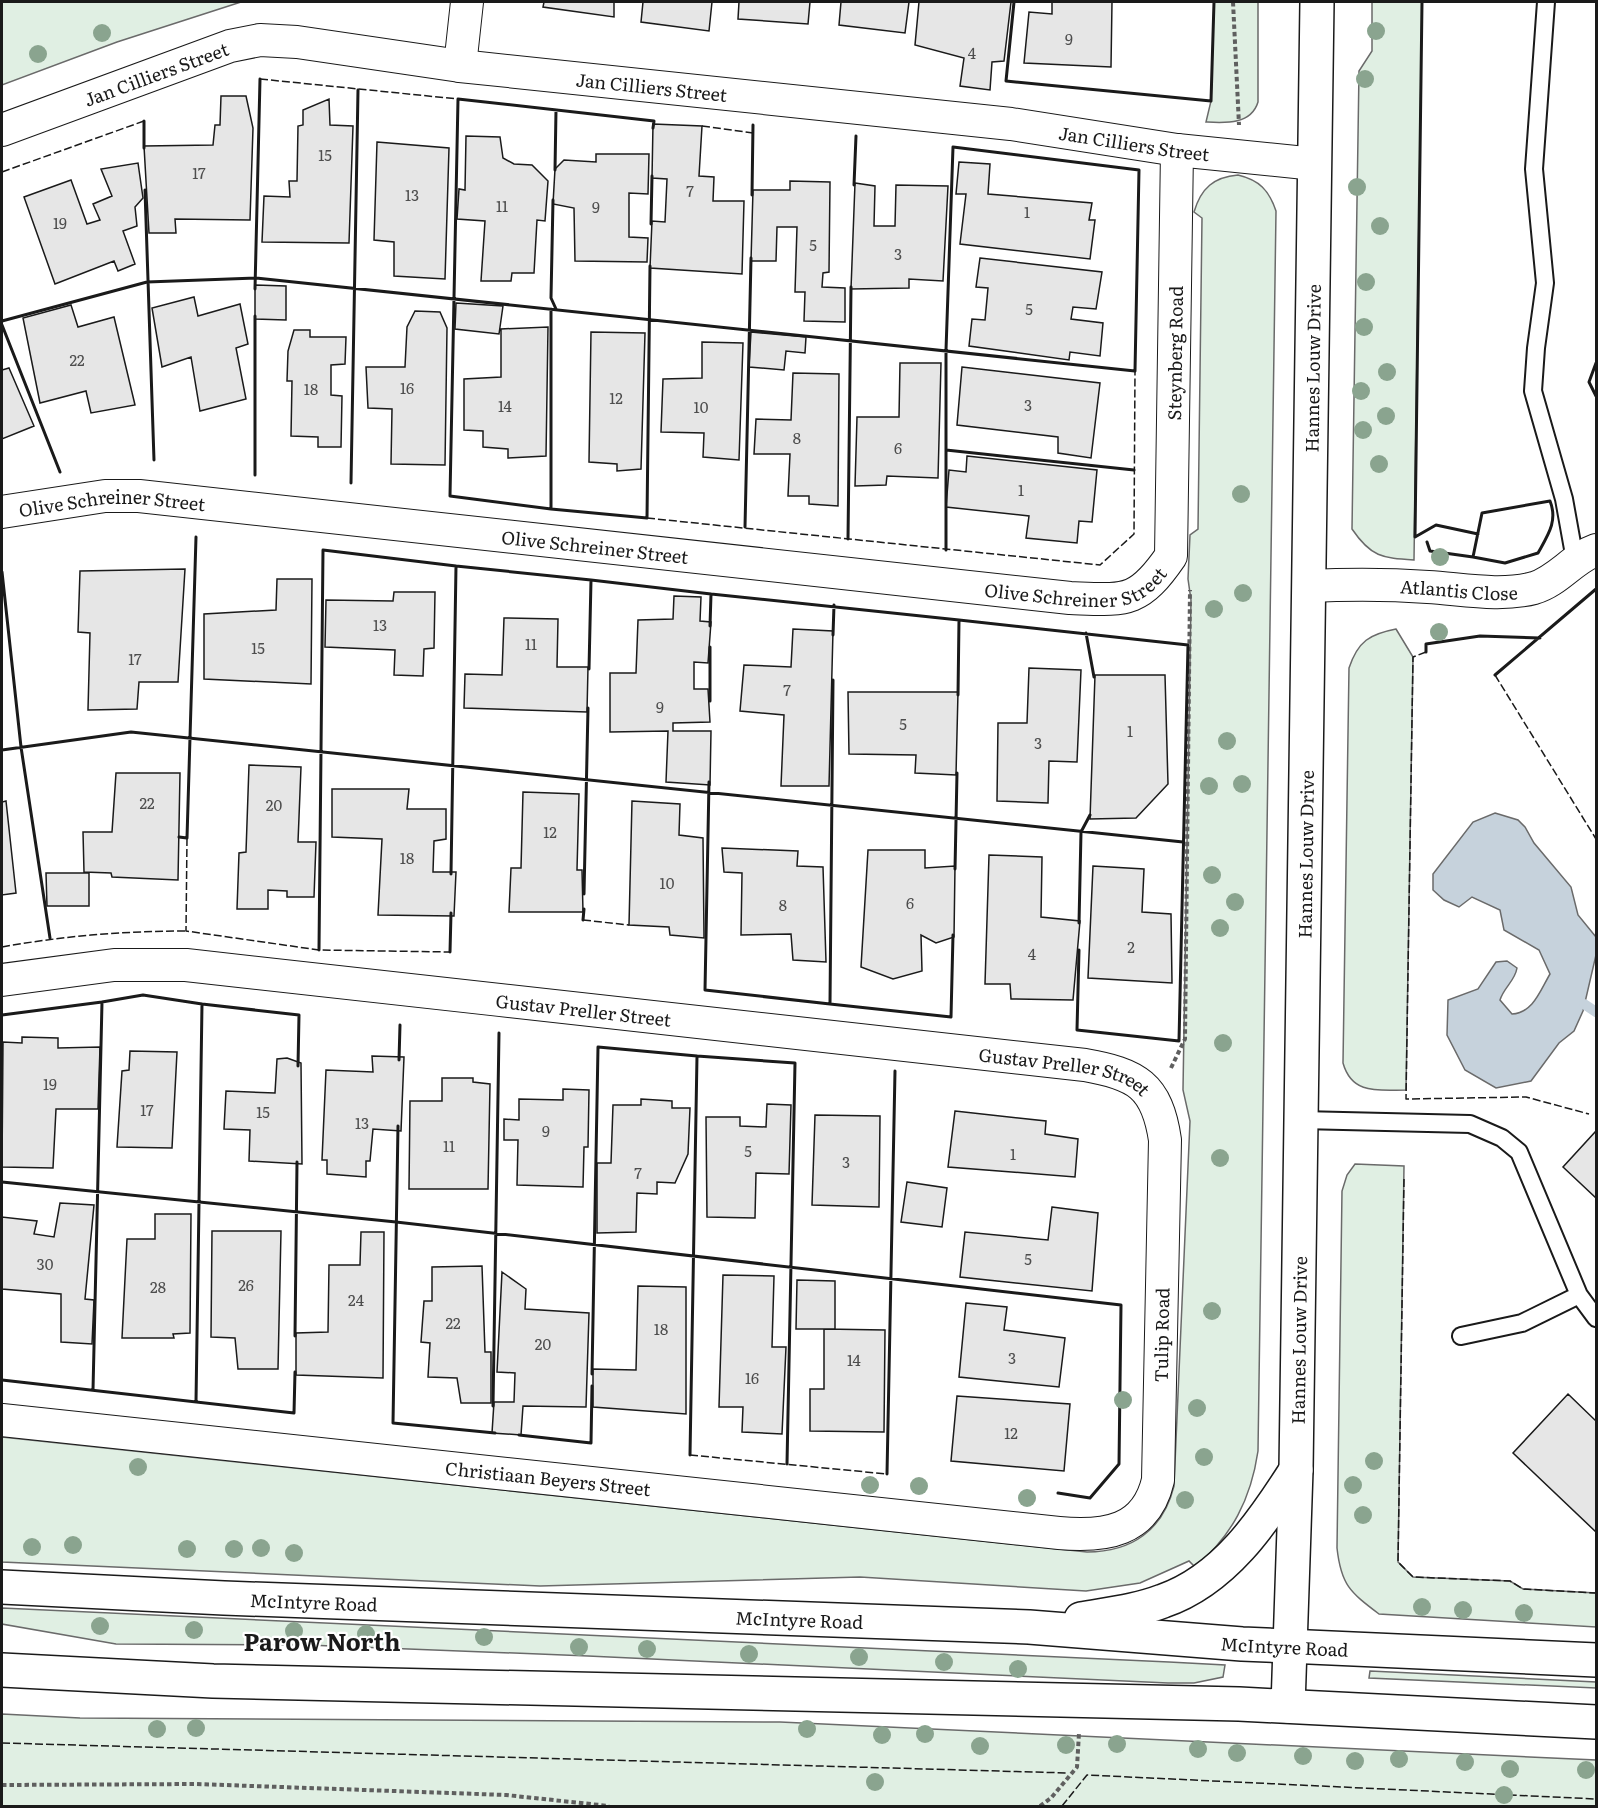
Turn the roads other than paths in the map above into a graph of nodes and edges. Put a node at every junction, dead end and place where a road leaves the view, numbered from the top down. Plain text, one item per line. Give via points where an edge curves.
1 (466, 2) edge
2 (1317, 2) edge
3 (1546, 2) edge
4 (460, 66) junction
5 (2, 130) edge
6 (1177, 150) junction
7 (1315, 164) junction
8 (2, 512) edge
9 (1586, 555) edge
10 (1180, 568) joint
11 (1309, 586) junction
12 (2, 980) edge
13 (1155, 1101) joint
14 (1301, 1120) junction
15 (1579, 1295) junction
16 (1596, 1318) edge
17 (1461, 1336) dead end
18 (2, 1420) edge
19 (1296, 1470) junction
20 (1095, 1534) joint
21 (2, 1587) edge
22 (1029, 1628) junction
23 (1290, 1645) junction
24 (1596, 1660) edge
25 (2, 1670) edge
26 (1288, 1706) junction
27 (1596, 1722) edge

1 - 4 street
2 - 7 main road, Hannes Louw Drive
3 - 9 lane via 1534,169 1545,283 1533,391 1564,499
4 - 5 street, Jan Cilliers Street via 260,40 230,46
4 - 6 street, Jan Cilliers Street via 1011,124
6 - 7 street, Jan Cilliers Street
6 - 10 street, Steynberg Road
7 - 11 main road, Hannes Louw Drive
8 - 10 street, Olive Schreiner Street via 105,496 139,496 1093,598 1132,597 1156,578
9 - 11 street, Atlantis Close via 1535,588 1500,592 1351,584
11 - 14 main road, Hannes Louw Drive
12 - 13 street, Gustav Preller Street via 114,965 198,967 1084,1065 1128,1075 1142,1084
13 - 20 street, Tulip Road via 1165,1140 1158,1480 1152,1499 1138,1517 1113,1532
14 - 15 lane via 1470,1124 1502,1138 1519,1152
14 - 19 main road, Hannes Louw Drive
15 - 16 lane
15 - 17 lane via 1522,1323
18 - 20 street, Christiaan Beyers Street
19 - 22 main road via 1246,1540 1221,1566 1183,1593 1137,1609
19 - 23 main road, Hannes Louw Drive
21 - 22 main road, McIntyre Road
22 - 23 main road, McIntyre Road
23 - 24 main road, McIntyre Road
23 - 26 main road, Hannes Louw Drive
25 - 26 main road via 213,1681
26 - 27 main road

